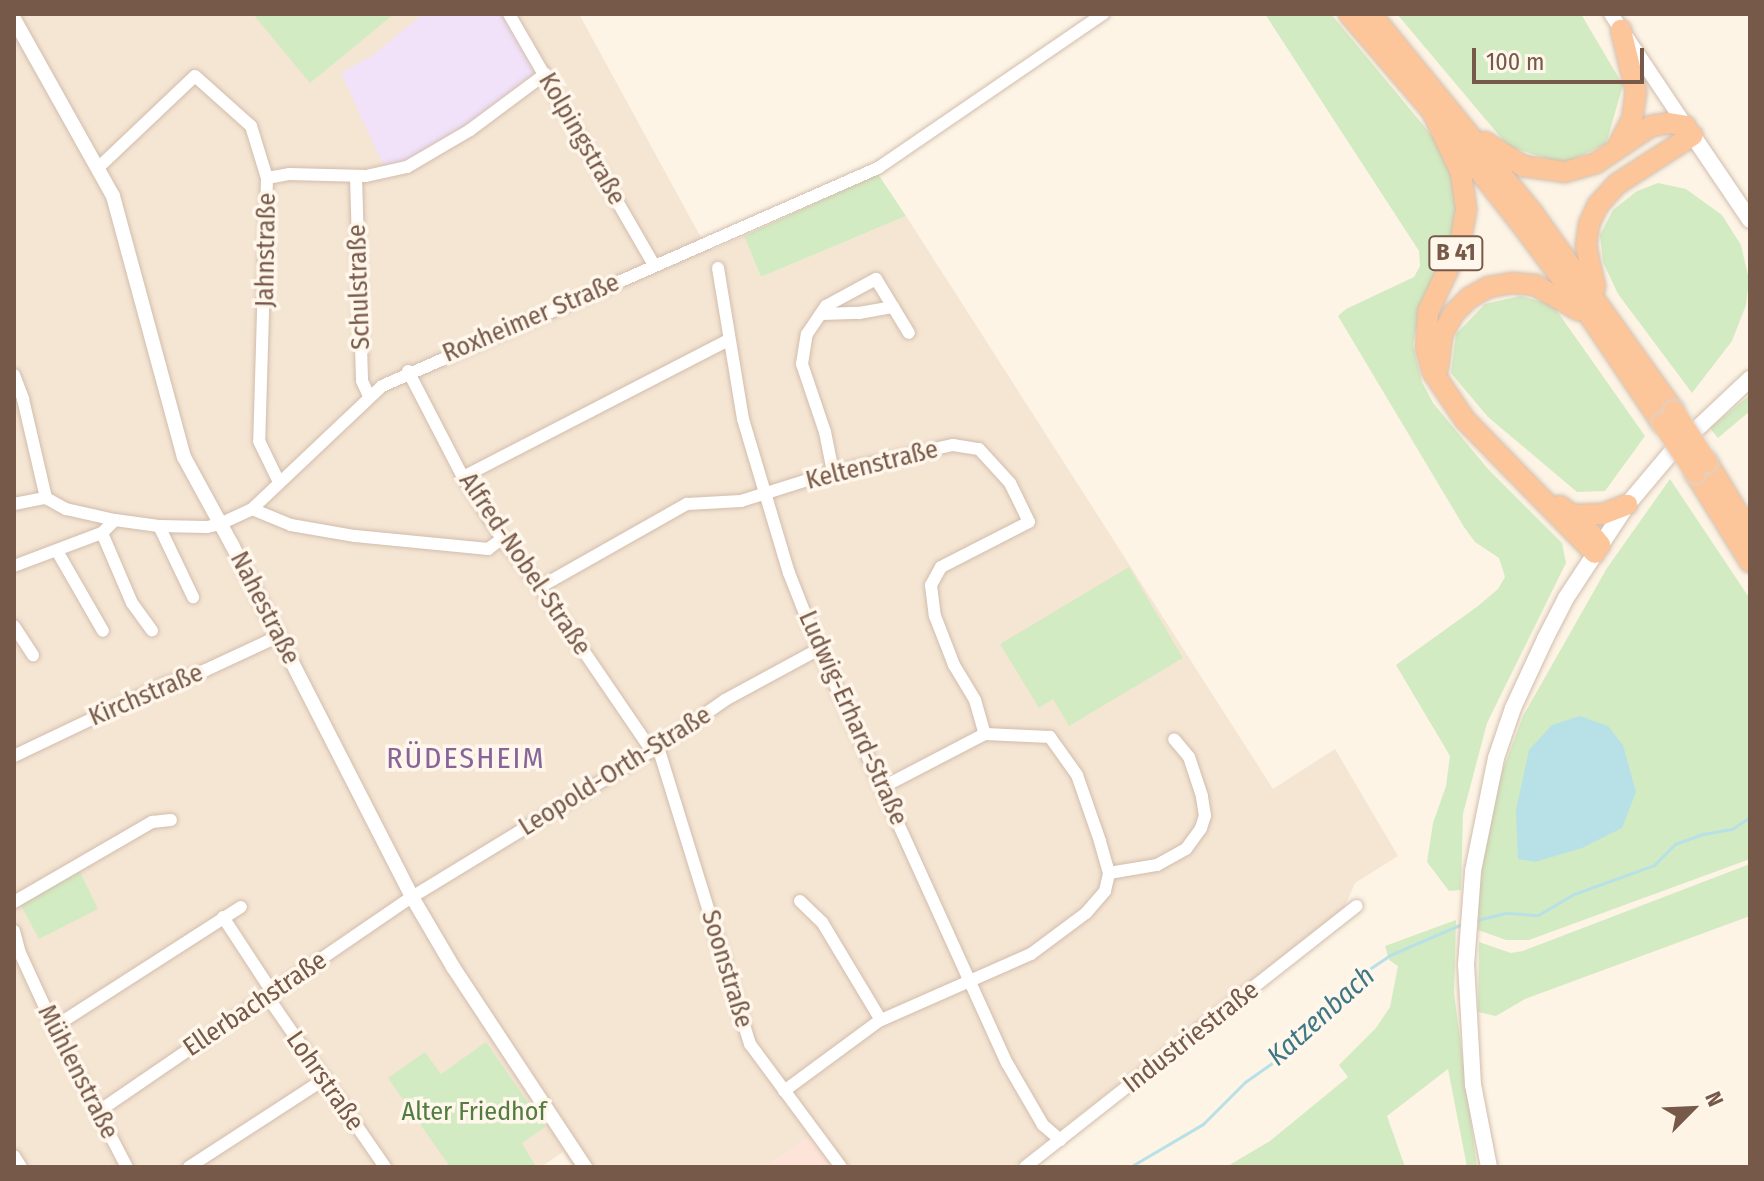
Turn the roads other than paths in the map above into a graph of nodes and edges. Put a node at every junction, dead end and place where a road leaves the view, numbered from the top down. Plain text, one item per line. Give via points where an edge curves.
1 (509, 14) edge
2 (1103, 14) edge
3 (1349, 14) edge
4 (1371, 14) edge
5 (14, 19) edge
6 (1616, 22) edge
7 (545, 74) junction
8 (1432, 111) junction
9 (1468, 131) junction
10 (1689, 131) junction
11 (1614, 150) junction
12 (99, 167) junction
13 (356, 177) junction
14 (267, 178) junction
15 (1750, 220) edge
16 (654, 265) junction
17 (718, 268) dead end
18 (893, 307) junction
19 (1597, 312) junction
20 (822, 314) junction
21 (909, 333) dead end
22 (729, 340) junction
23 (408, 371) junction
24 (14, 375) edge
25 (1750, 379) edge
26 (1443, 392) junction
27 (369, 396) junction
28 (1701, 468) junction
29 (833, 472) junction
30 (463, 477) junction
31 (279, 482) junction
32 (1537, 490) junction
33 (763, 494) junction
34 (46, 498) junction
35 (14, 504) edge
36 (1627, 505) junction
37 (252, 509) junction
38 (1573, 515) junction
39 (115, 520) junction
40 (220, 524) junction
41 (159, 526) junction
42 (102, 533) junction
43 (1750, 533) edge
44 (502, 539) junction
45 (1598, 549) junction
46 (57, 551) junction
47 (1750, 562) edge
48 (14, 566) edge
49 (540, 587) junction
50 (193, 597) dead end
51 (14, 626) edge
52 (103, 631) dead end
53 (152, 631) dead end
54 (279, 636) junction
55 (819, 649) junction
56 (33, 655) dead end
57 (985, 734) junction
58 (1174, 739) dead end
59 (655, 749) junction
60 (14, 756) edge
61 (883, 787) junction
62 (171, 820) dead end
63 (1109, 873) junction
64 (412, 897) junction
65 (800, 901) dead end
66 (14, 902) edge
67 (1357, 906) dead end
68 (241, 907) dead end
69 (223, 917) junction
70 (14, 931) edge
71 (972, 981) junction
72 (272, 992) junction
73 (881, 1020) junction
74 (54, 1027) junction
75 (323, 1080) junction
76 (784, 1091) junction
77 (99, 1111) junction
78 (1060, 1140) junction
79 (14, 1156) edge
80 (21, 1167) edge
81 (127, 1167) edge
82 (189, 1167) edge
83 (385, 1167) edge
84 (585, 1167) edge
85 (841, 1167) edge
86 (1025, 1167) edge
87 (1489, 1167) edge

1 - 7 street, Kolpingstraße
2 - 16 street, Roxheimer Straße via 878,168
3 - 8 highway, B 41
4 - 9 highway, B 41
5 - 12 street, Nahestraße
6 - 10 street
6 - 11 highway via 1633,73 1635,102 1629,128
7 - 13 street via 470,130 407,167
7 - 16 street, Kolpingstraße
8 - 19 highway, B 41
8 - 26 highway, B 41 via 1456,161 1465,197 1460,244 1435,290 1426,324 1429,360
9 - 11 highway, B 41 via 1514,162 1543,172 1576,171
9 - 19 highway, B 41
10 - 11 highway, B 41 via 1651,126
10 - 15 main road
10 - 19 highway, B 41 via 1617,184 1593,213 1586,258
12 - 14 street, Jahnstraße via 195,76 251,126
12 - 40 street, Nahestraße via 113,196 184,457
13 - 14 street
13 - 27 street, Schulstraße via 362,381
14 - 31 street, Jahnstraße via 259,441
16 - 23 street, Roxheimer Straße
17 - 22 street, Ludwig-Erhard-Straße
18 - 20 street
18 - 20 street via 876,279 826,306
18 - 21 street
19 - 26 highway, B 41 via 1535,285 1501,284 1479,292 1460,306 1442,335 1437,357
19 - 28 highway, B 41, bridge
20 - 29 street via 807,334 802,364
22 - 30 street
22 - 33 street, Ludwig-Erhard-Straße
23 - 27 street, Roxheimer Straße
23 - 30 street, Alfred-Nobel-Straße
24 - 34 street
25 - 36 main road via 1670,454
26 - 32 highway
27 - 31 street, Roxheimer Straße
28 - 43 highway, B 41
28 - 47 highway, B 41
29 - 33 street, Keltenstraße
29 - 57 street, Keltenstraße via 953,445 979,449 1010,483 1029,522 941,567 931,585 935,616 975,700
30 - 44 street, Alfred-Nobel-Straße
31 - 37 street, Roxheimer Straße
32 - 38 highway
32 - 45 highway via 1576,537
33 - 49 street, Keltenstraße via 741,501 687,504
33 - 55 street, Ludwig-Erhard-Straße
34 - 35 street
34 - 39 street via 66,509
36 - 38 highway via 1603,514
36 - 45 main road
37 - 40 street, Roxheimer Straße
37 - 44 street via 291,525 355,536 488,549
38 - 45 highway
39 - 41 street
39 - 42 street
40 - 41 street
40 - 54 street, Nahestraße
41 - 50 street
42 - 46 street
42 - 53 street via 132,603
44 - 49 street, Alfred-Nobel-Straße
45 - 87 main road via 1566,598 1513,708 1496,758 1473,871 1466,965 1473,1085
46 - 48 street
46 - 52 street
49 - 59 street, Alfred-Nobel-Straße
51 - 56 street
54 - 60 street, Kirchstraße
54 - 64 street, Nahestraße
55 - 59 street, Leopold-Orth-Straße via 725,700
55 - 61 street, Ludwig-Erhard-Straße
57 - 61 street
57 - 63 street via 1050,737 1077,775
58 - 63 street via 1189,757 1202,796 1201,828 1186,849 1157,865
59 - 64 street, Leopold-Orth-Straße
59 - 76 street, Soonstraße via 750,1044
61 - 71 street, Ludwig-Erhard-Straße
62 - 66 street via 152,822
63 - 71 street via 1105,891 1086,913 1031,954
64 - 72 street, Ellerbachstraße
64 - 84 street, Nahestraße
65 - 73 street via 822,922
67 - 78 street, Industriestraße
68 - 69 street
69 - 72 street, Lohrstraße
69 - 74 street
70 - 74 street, Mühlenstraße
71 - 73 street
71 - 78 street, Ludwig-Erhard-Straße via 1007,1063 1043,1125
72 - 75 street, Lohrstraße via 272,1003
72 - 77 street, Ellerbachstraße
73 - 76 street
74 - 77 street, Mühlenstraße
75 - 82 street
75 - 83 street, Lohrstraße
76 - 85 street, Soonstraße
77 - 81 street, Mühlenstraße
78 - 86 street, Industriestraße
79 - 80 street

